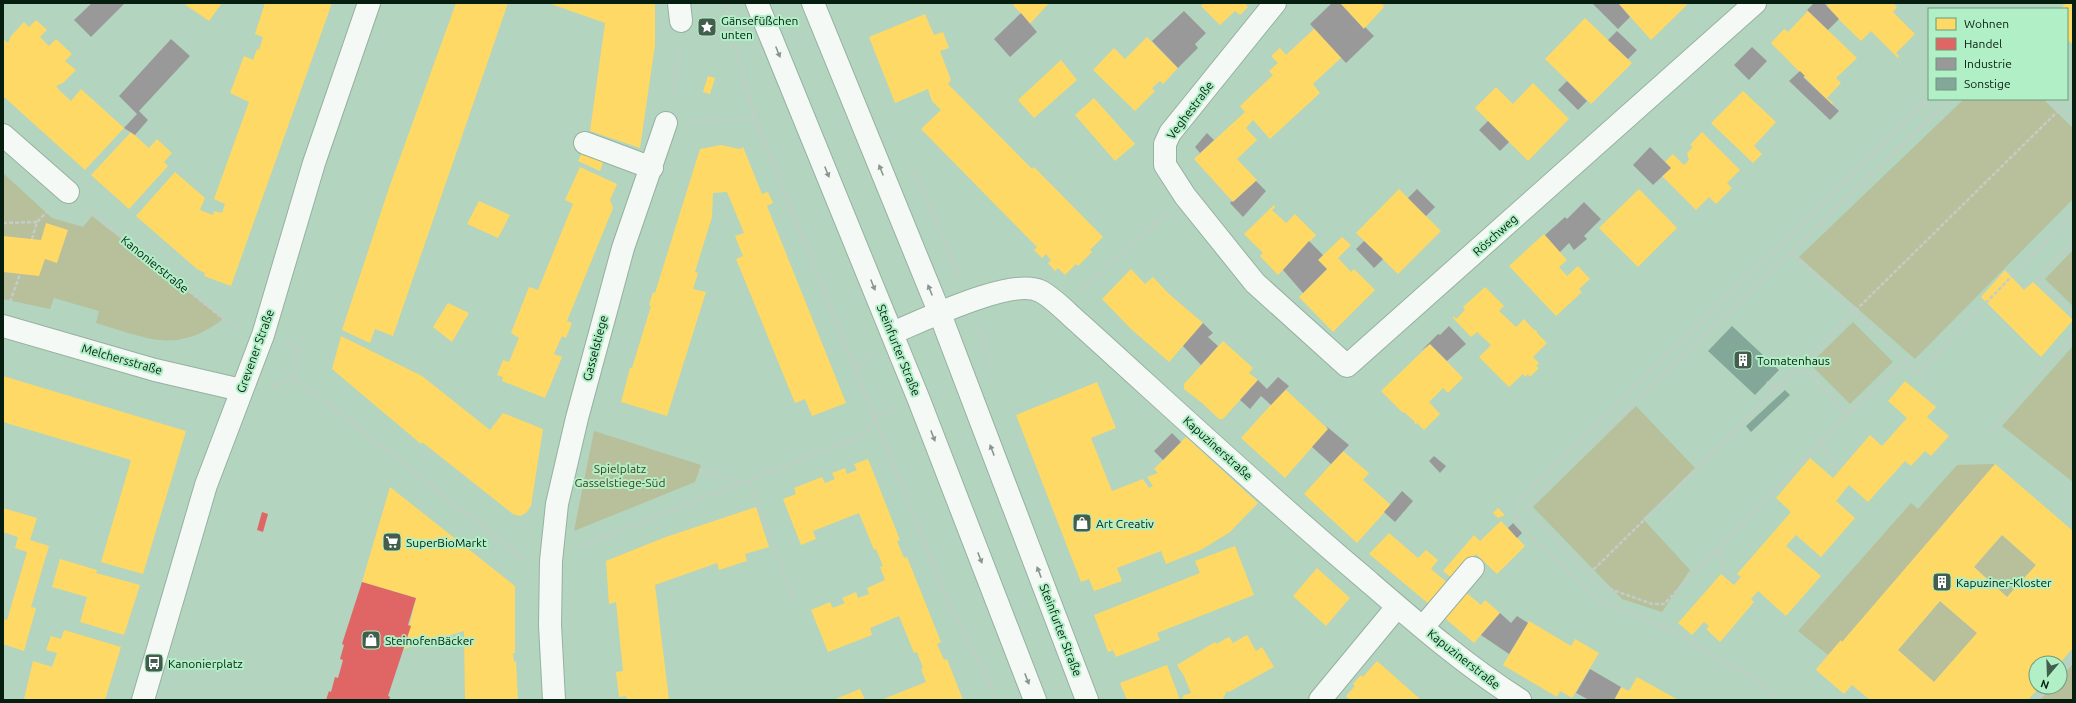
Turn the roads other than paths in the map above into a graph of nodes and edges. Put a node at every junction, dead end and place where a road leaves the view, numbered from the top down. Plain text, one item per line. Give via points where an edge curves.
1 (369, 3) edge
2 (757, 3) edge
3 (813, 3) edge
4 (1275, 3) edge
5 (1755, 3) edge
6 (666, 123) road end
7 (3, 135) edge
8 (585, 143) dead end
9 (652, 168) junction
10 (68, 192) road end
11 (1238, 261) joint
12 (940, 314) junction
13 (3, 326) edge
14 (892, 333) junction
15 (241, 390) junction
16 (1473, 568) dead end
17 (1397, 607) junction
18 (1423, 627) junction
19 (143, 700) edge
20 (554, 700) edge
21 (1035, 700) edge
22 (1087, 700) edge
23 (1320, 700) edge
24 (1520, 700) edge

1 - 15 main road, Grevener Straße via 314,163 262,335
2 -> 14 main road, Steinfurter Straße
12 -> 3 main road, Steinfurter Straße
4 - 11 main road, Veghestraße via 1166,139 1165,165 1185,196
5 - 11 main road, Röschweg via 1347,366 1255,283
6 - 9 main road, Gasselstiege
7 - 10 main road
8 - 9 main road
9 - 20 main road, Gasselstiege via 623,248 577,418 557,504 550,580
12 - 14 main road, Kapuzinerstraße
12 - 17 main road, Kapuzinerstraße via 988,295 1024,288 1040,291
22 -> 12 main road, Steinfurter Straße
13 - 15 main road, Melchersstraße via 156,370
14 -> 21 main road, Steinfurter Straße
15 - 19 main road, Grevener Straße via 206,485
16 - 18 main road
17 - 18 main road, Kapuzinerstraße
17 - 23 main road
18 - 24 main road, Kapuzinerstraße via 1489,681

